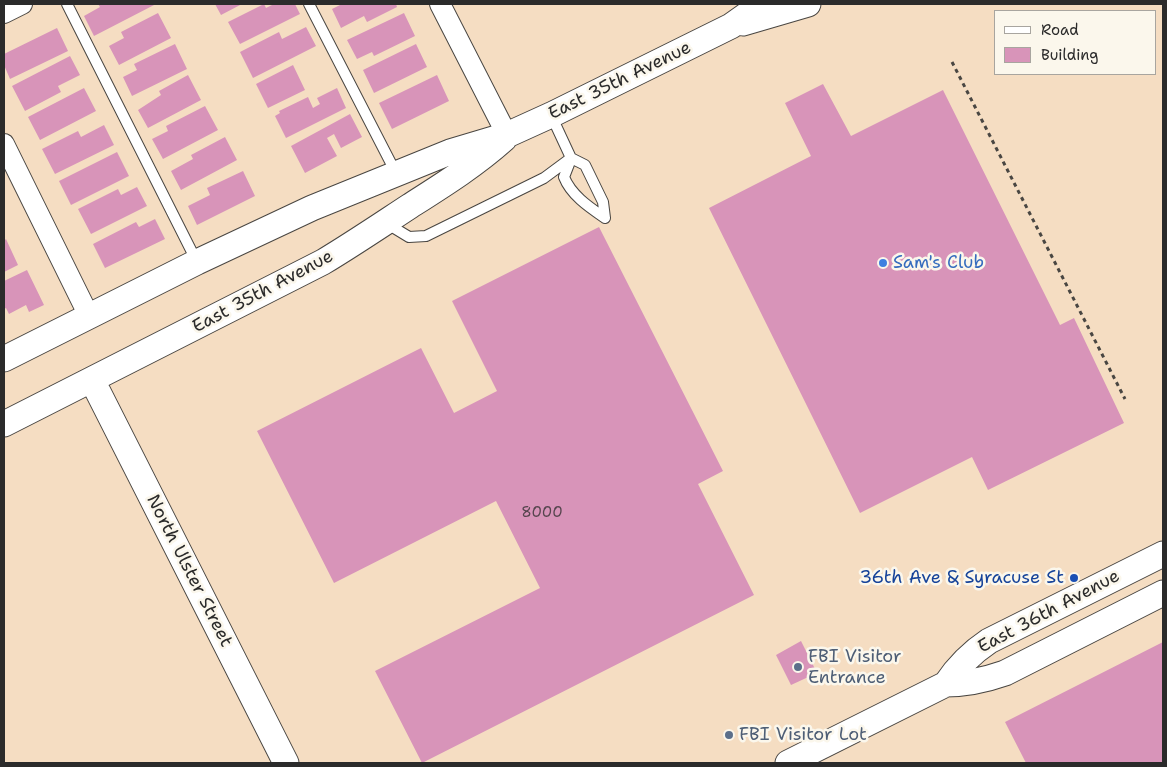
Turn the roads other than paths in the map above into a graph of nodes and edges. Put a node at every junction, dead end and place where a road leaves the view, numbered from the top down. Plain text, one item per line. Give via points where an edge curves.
1 (22, 4) edge
2 (67, 4) edge
3 (309, 4) edge
4 (440, 4) edge
5 (762, 4) edge
6 (808, 4) edge
7 (4, 13) edge
8 (731, 26) junction
9 (552, 115) junction
10 (507, 135) junction
11 (4, 144) edge
12 (571, 158) junction
13 (396, 173) junction
14 (385, 222) junction
15 (197, 262) junction
16 (89, 316) junction
17 (4, 359) edge
18 (92, 380) junction
19 (4, 424) edge
20 (1163, 554) edge
21 (1163, 593) edge
22 (946, 684) junction
23 (286, 763) edge
24 (788, 763) edge

1 - 7 street
2 - 15 lane
3 - 13 lane
4 - 10 street
5 - 8 street, East 35th Avenue
6 - 8 street, East 35th Avenue
8 - 9 street, East 35th Avenue
9 - 10 street, East 35th Avenue
9 - 12 lane
10 - 13 street, East 35th Avenue via 467,146
10 - 14 street, East 35th Avenue via 464,172
11 - 16 street
12 - 12 lane via 564,177 568,187 589,208 605,218 603,202 585,165
12 - 14 lane via 544,178 426,236 409,237
13 - 15 street, East 35th Avenue
14 - 18 street, East 35th Avenue via 301,275
15 - 16 street, East 35th Avenue
16 - 17 street, East 35th Avenue
18 - 19 street, East 35th Avenue
18 - 23 street, North Ulster Street
20 - 22 street, East 36th Avenue via 989,641 958,666
21 - 22 street, East 36th Avenue via 1005,673 984,681
22 - 24 street, East 36th Avenue

